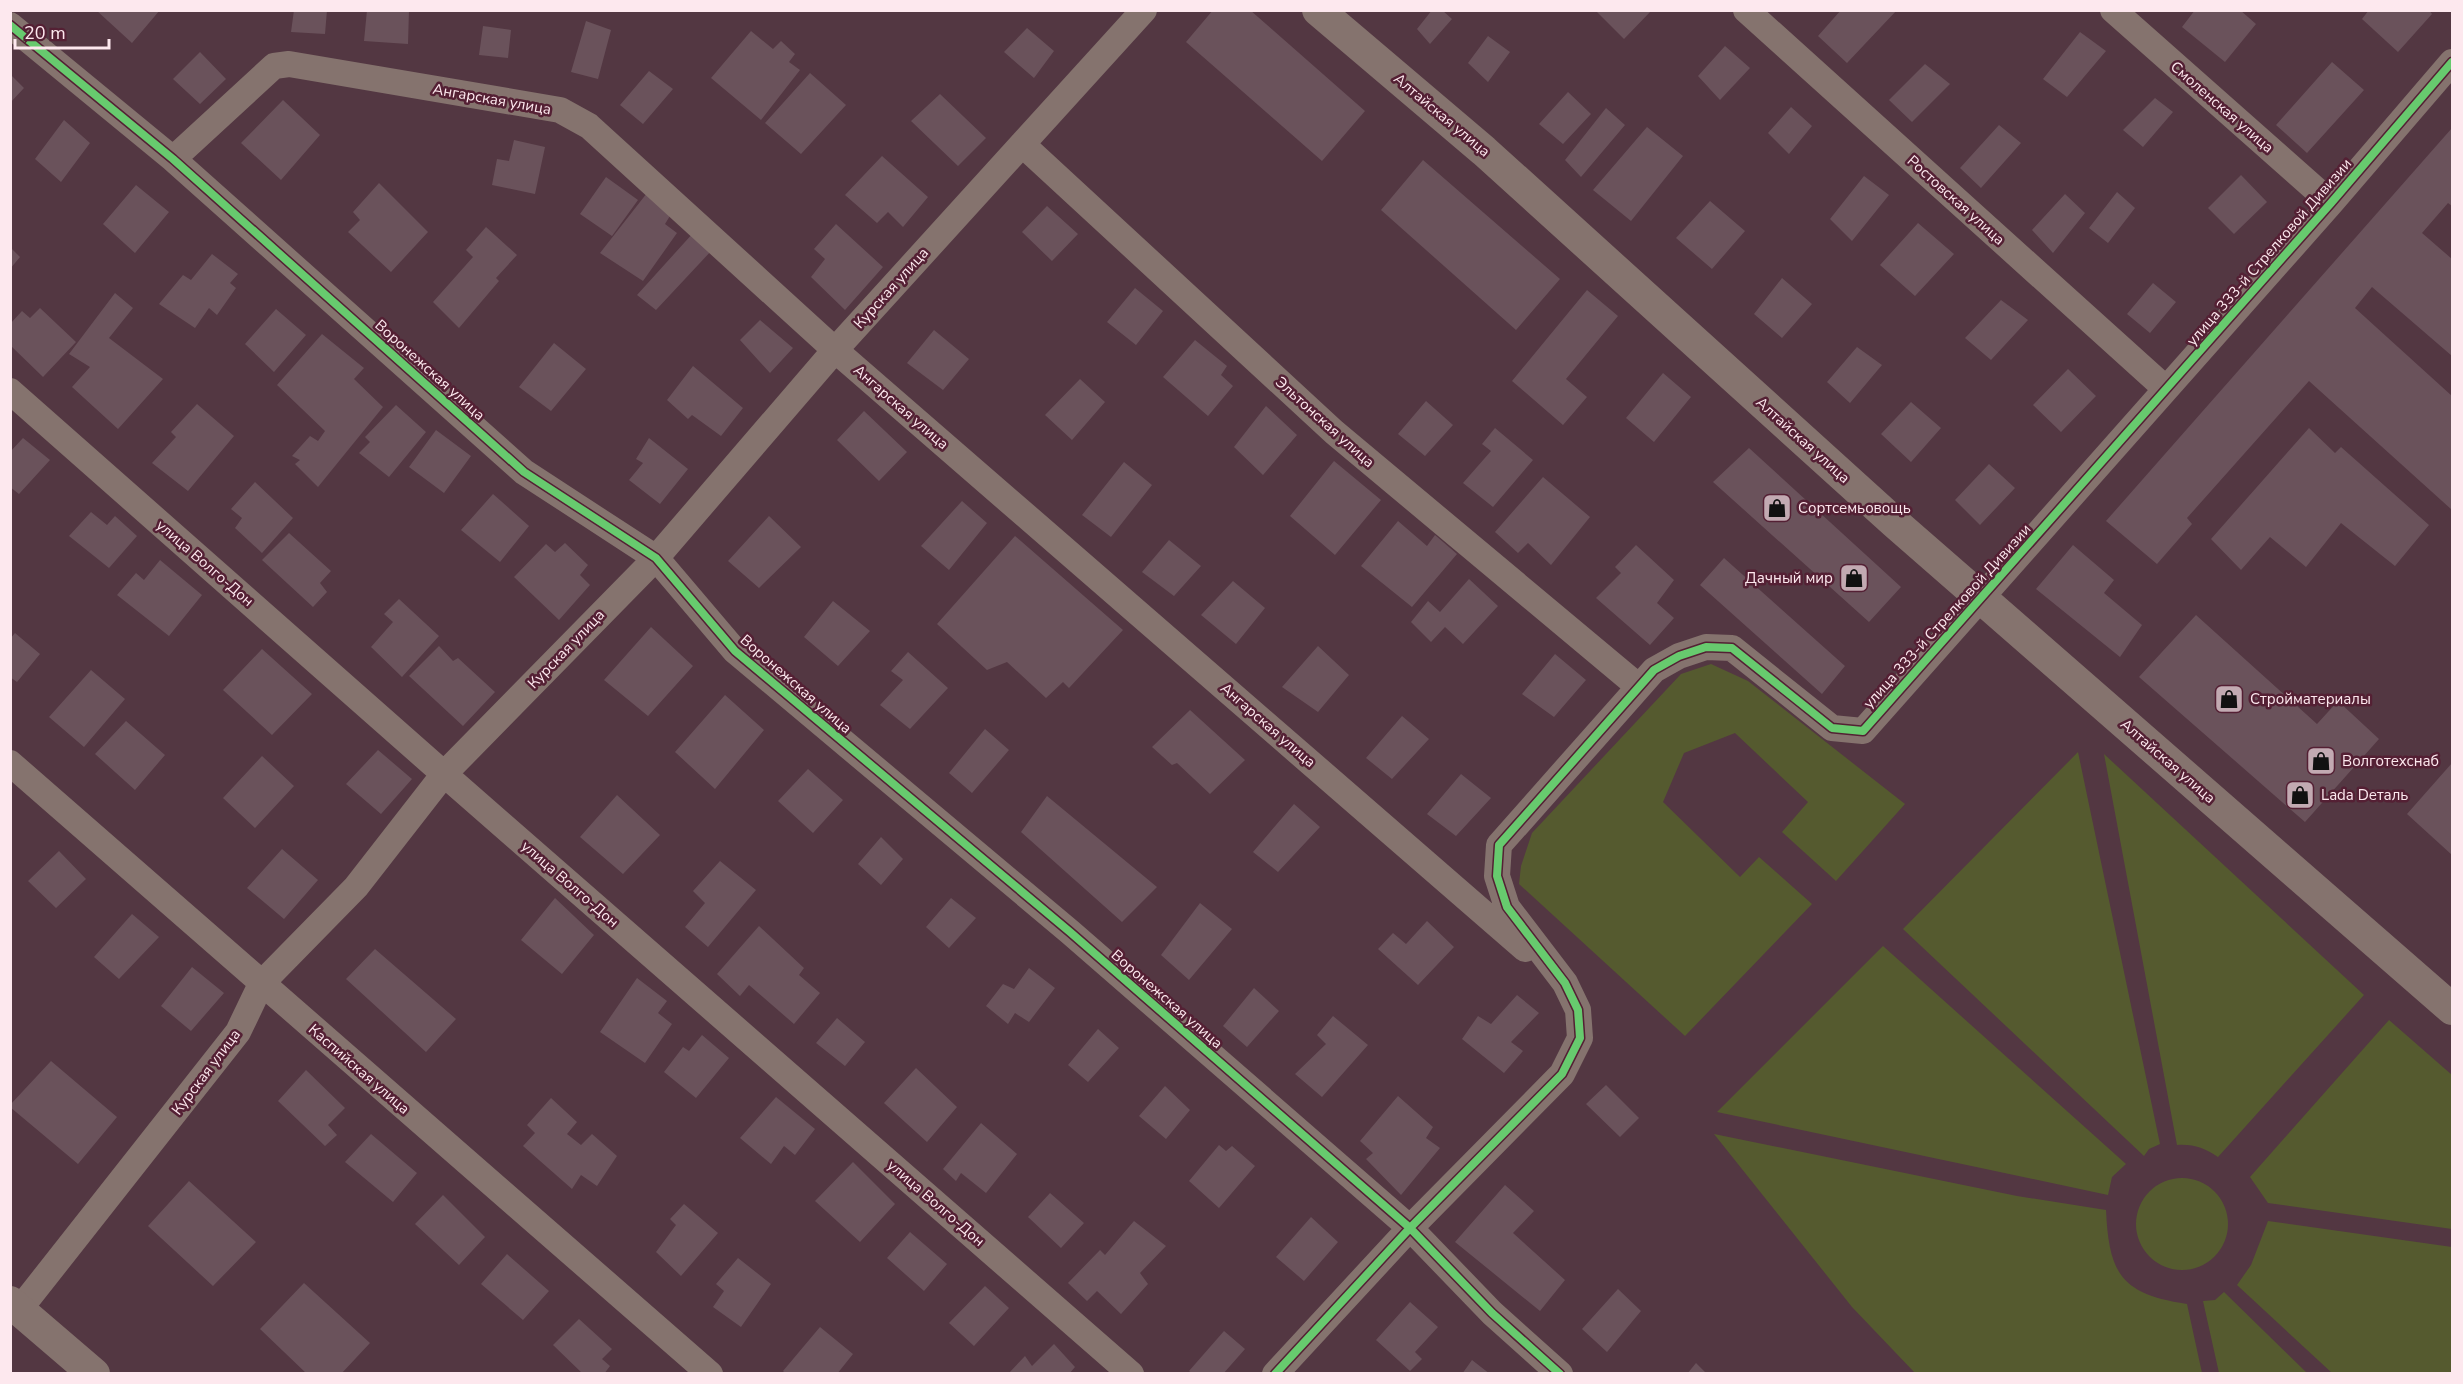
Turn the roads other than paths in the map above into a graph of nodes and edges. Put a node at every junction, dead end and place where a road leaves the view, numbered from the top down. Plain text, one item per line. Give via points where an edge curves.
1 (1144, 10) edge
2 (1318, 10) edge
3 (1746, 10) edge
4 (2113, 10) edge
5 (10, 26) edge
6 (2452, 62) edge
7 (1022, 144) junction
8 (174, 159) junction
9 (2331, 203) junction
10 (835, 350) junction
11 (2166, 388) junction
12 (10, 391) edge
13 (656, 558) junction
14 (1982, 598) junction
15 (1639, 687) junction
16 (10, 763) edge
17 (444, 774) junction
18 (1565, 983) junction
19 (261, 984) junction
20 (2452, 1009) edge
21 (1410, 1228) junction
22 (15, 1306) edge
23 (94, 1374) edge
24 (710, 1374) edge
25 (1131, 1374) edge
26 (1275, 1374) edge
27 (1560, 1374) edge

1 - 7 street, Курская улица
2 - 14 street, Алтайская улица via 1493,159
3 - 11 street, Ростовская улица
4 - 9 street, Смоленская улица
5 - 8 street, Воронежская улица
6 - 9 street, улица 333-й Стрелковой Дивизии
7 - 10 street, Курская улица
7 - 15 street, Эльтонская улица via 1334,432
8 - 10 street, Ангарская улица via 274,66 281,65 560,110 589,126
8 - 13 street, Воронежская улица via 524,472
9 - 11 street, улица 333-й Стрелковой Дивизии
10 - 13 street, Курская улица
10 - 18 street, Ангарская улица
11 - 14 street, улица 333-й Стрелковой Дивизии
12 - 17 street, улица Волго-Дон
13 - 17 street, Курская улица
13 - 21 street, Воронежская улица via 735,651 1070,932
14 - 15 street, улица 333-й Стрелковой Дивизии via 1863,731 1832,728 1732,648 1706,647 1679,656 1654,670
14 - 20 street, Алтайская улица
15 - 18 street, улица 333-й Стрелковой Дивизии via 1499,845 1497,876 1507,907
16 - 19 street, Каспийская улица
17 - 19 street, Курская улица via 356,886
17 - 25 street, улица Волго-Дон
18 - 21 street, улица 333-й Стрелковой Дивизии via 1578,1010 1580,1038 1562,1074
19 - 22 street, Курская улица via 238,1032
19 - 24 street, Каспийская улица
21 - 26 street, улица 333-й Стрелковой Дивизии
21 - 27 street, Воронежская улица via 1492,1313
22 - 23 street

